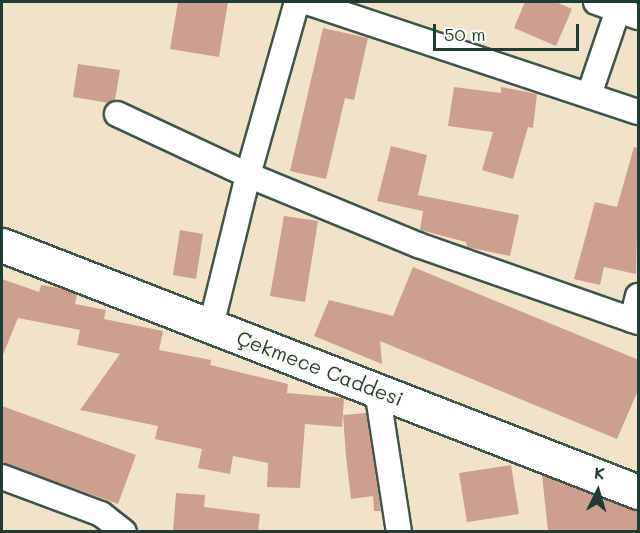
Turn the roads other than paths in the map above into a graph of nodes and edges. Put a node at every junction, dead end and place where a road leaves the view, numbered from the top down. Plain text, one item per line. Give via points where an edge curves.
1 (297, 2) edge
2 (307, 2) edge
3 (618, 9) edge
4 (589, 96) junction
5 (639, 112) edge
6 (117, 114) dead end
7 (248, 175) junction
8 (2, 245) edge
9 (639, 296) edge
10 (635, 321) edge
11 (211, 326) junction
12 (377, 390) junction
13 (2, 477) edge
14 (639, 492) edge
15 (124, 531) edge
16 (399, 531) edge

1 - 7 street
2 - 4 street
3 - 4 street
4 - 5 street
6 - 7 street
7 - 10 street via 418,245
7 - 11 street
8 - 11 main road, Çekmece Caddesi
9 - 10 street
11 - 12 main road, Çekmece Caddesi
12 - 14 main road, Çekmece Caddesi
12 - 16 street
13 - 15 street via 101,514

